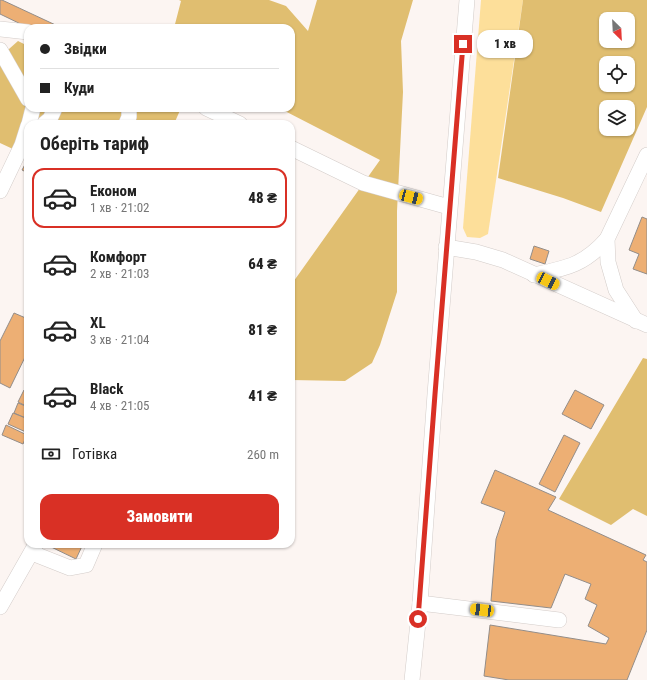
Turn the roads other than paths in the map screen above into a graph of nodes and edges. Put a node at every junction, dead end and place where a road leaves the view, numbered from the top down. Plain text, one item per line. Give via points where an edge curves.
1 (467, 0) edge
2 (0, 28) edge
3 (24, 31) edge
4 (0, 50) edge
5 (24, 92) edge
6 (214, 112) edge
7 (232, 120) edge
8 (24, 144) edge
9 (295, 150) edge
10 (647, 155) edge
11 (0, 191) edge
12 (450, 207) junction
13 (607, 239) junction
14 (446, 248) junction
15 (534, 275) junction
16 (642, 323) edge
17 (93, 548) edge
18 (34, 549) edge
19 (420, 603) junction
20 (0, 607) edge
21 (559, 620) dead end
22 (412, 680) edge

1 - 12 lane
2 - 3 lane
4 - 5 lane
6 - 7 lane
8 - 11 lane
9 - 12 lane via 363,183
10 - 13 lane
12 - 14 lane
13 - 15 lane via 596,252 580,263
13 - 16 lane via 608,262 616,290
14 - 15 lane via 476,252 503,260
14 - 19 lane
15 - 16 lane
17 - 18 lane via 86,565 70,568
18 - 20 lane
19 - 21 lane
19 - 22 lane

